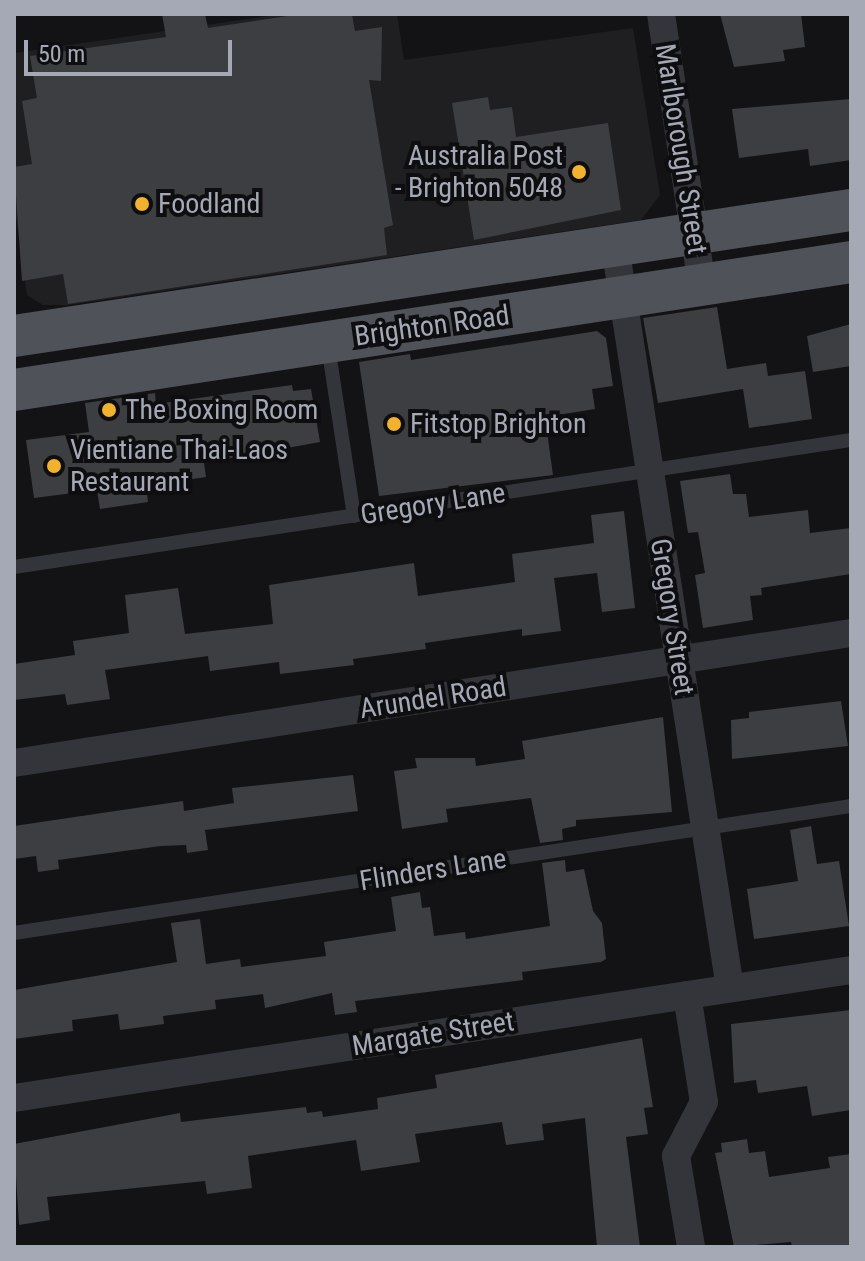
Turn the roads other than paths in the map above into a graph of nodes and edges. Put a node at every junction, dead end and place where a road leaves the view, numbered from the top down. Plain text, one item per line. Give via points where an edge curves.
1 (661, 14) edge
2 (851, 210) edge
3 (694, 234) junction
4 (615, 246) junction
5 (851, 262) edge
6 (702, 285) junction
7 (623, 296) junction
8 (14, 336) edge
9 (327, 341) junction
10 (14, 390) edge
11 (851, 440) edge
12 (650, 471) junction
13 (354, 516) junction
14 (14, 567) edge
15 (851, 633) edge
16 (679, 660) junction
17 (14, 763) edge
18 (851, 806) edge
19 (704, 829) junction
20 (14, 933) edge
21 (851, 970) edge
22 (730, 988) junction
23 (687, 995) junction
24 (14, 1098) edge
25 (691, 1247) edge

1 - 3 street, Marlborough Street
2 - 3 main road, Brighton Road
3 - 4 main road, Brighton Road
3 - 6 street, Marlborough Street
4 - 7 street, Gregory Street
4 - 8 main road, Brighton Road
5 - 6 main road, Brighton Road
6 - 7 main road, Brighton Road
7 - 9 main road, Brighton Road
7 - 12 street, Gregory Street
9 - 10 main road, Brighton Road
9 - 13 lane
11 - 12 lane, Gregory Lane
12 - 13 lane, Gregory Lane
12 - 16 street, Gregory Street
13 - 14 lane, Gregory Lane
15 - 16 street, Arundel Road
16 - 17 street, Arundel Road
16 - 19 street, Gregory Street
18 - 19 lane, Flinders Lane
19 - 20 lane, Flinders Lane
19 - 22 street, Gregory Street
21 - 22 street, Margate Street
22 - 23 street, Margate Street
23 - 24 street, Margate Street
23 - 25 street via 704,1102 676,1156

